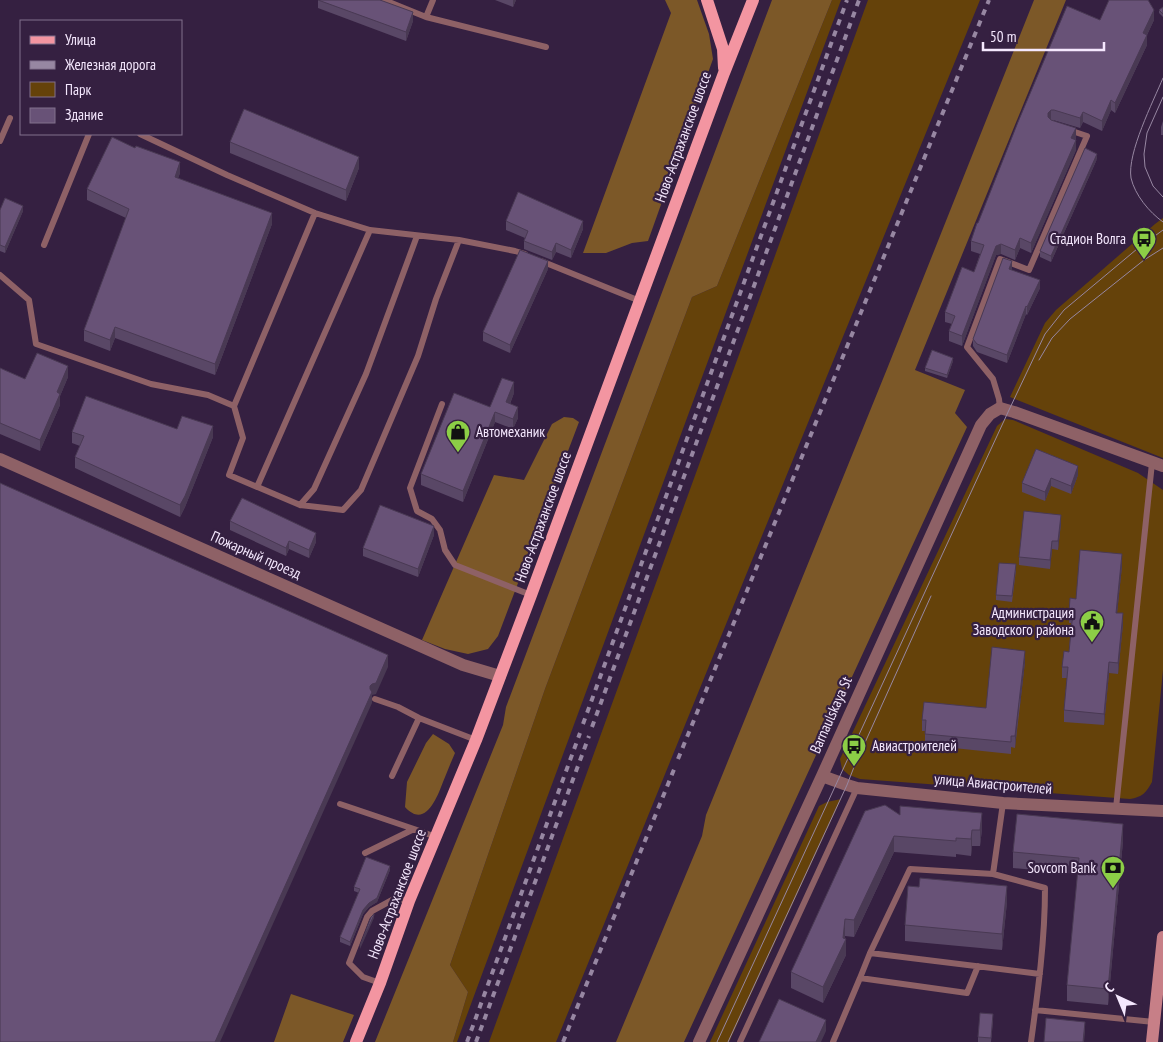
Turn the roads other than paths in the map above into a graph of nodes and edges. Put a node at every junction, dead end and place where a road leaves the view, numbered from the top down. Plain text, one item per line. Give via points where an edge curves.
1 (384, 0) edge
2 (433, 0) edge
3 (707, 0) edge
4 (752, 0) edge
5 (426, 17) junction
6 (546, 47) dead end
7 (724, 73) junction
8 (10, 118) dead end
9 (1062, 128) edge
10 (89, 135) edge
11 (142, 135) edge
12 (0, 141) edge
13 (315, 212) junction
14 (370, 230) junction
15 (417, 236) junction
16 (459, 240) junction
17 (44, 245) dead end
18 (0, 275) edge
19 (640, 301) junction
20 (442, 404) dead end
21 (234, 406) junction
22 (1000, 408) junction
23 (0, 459) edge
24 (1158, 465) edge
25 (257, 487) junction
26 (300, 505) junction
27 (531, 595) junction
28 (500, 676) junction
29 (375, 699) edge
30 (419, 718) junction
31 (476, 740) junction
32 (392, 776) dead end
33 (822, 776) junction
34 (857, 788) junction
35 (1002, 803) junction
36 (340, 804) dead end
37 (1116, 808) junction
38 (1163, 810) edge
39 (414, 829) junction
40 (436, 837) junction
41 (366, 853) dead end
42 (993, 874) junction
43 (410, 901) junction
44 (1163, 937) edge
45 (870, 953) junction
46 (978, 966) junction
47 (1040, 974) junction
48 (860, 978) junction
49 (380, 983) junction
50 (1035, 1010) junction
51 (1154, 1022) junction
52 (356, 1042) edge
53 (699, 1042) edge
54 (740, 1042) edge
55 (832, 1042) edge
56 (1030, 1042) edge
57 (1152, 1042) edge

1 - 5 lane
2 - 5 lane
3 - 7 main road via 723,49
4 - 7 main road, Ново-Астраханское шоссе
5 - 6 lane
7 - 19 main road, Ново-Астраханское шоссе
8 - 12 lane
9 - 22 lane via 1087,136 1029,270 1000,259 967,347 992,379
10 - 17 lane
11 - 13 lane via 227,176
13 - 14 lane
13 - 21 lane
14 - 15 lane
14 - 25 lane
15 - 16 lane
15 - 26 lane via 366,374 314,489
16 - 19 lane via 515,250
16 - 26 lane via 418,356 362,490 343,510
18 - 21 lane via 29,300 36,344 151,384 208,395
19 - 27 main road, Ново-Астраханское шоссе
20 - 27 lane via 410,488 417,511 432,519 440,530 445,550 455,565
21 - 25 lane via 243,438 229,475
22 - 24 street
22 - 33 street, Barnaulskaya St via 981,425
23 - 28 street, Пожарный проезд via 463,665
24 - 37 lane
25 - 26 lane
27 - 28 main road, Ново-Астраханское шоссе
28 - 31 main road, Ново-Астраханское шоссе
29 - 30 lane
30 - 31 lane
30 - 32 lane
31 - 40 main road, Ново-Астраханское шоссе
33 - 34 street, улица Авиастроителей
33 - 53 street, Barnaulskaya St
34 - 35 street, улица Авиастроителей
34 - 54 lane
35 - 37 street, улица Авиастроителей
35 - 42 lane
36 - 39 lane
37 - 38 street, улица Авиастроителей
39 - 40 lane
39 - 41 lane
40 - 43 main road, Ново-Астраханское шоссе
42 - 45 lane via 910,869
42 - 47 lane via 1045,888
43 - 49 main road, Ново-Астраханское шоссе
43 - 49 lane via 394,898 372,911 349,963 363,977
44 - 51 main road
45 - 46 lane
45 - 48 lane
46 - 47 lane
46 - 48 lane via 967,994
47 - 50 lane
48 - 55 lane
49 - 52 main road, Ново-Астраханское шоссе
50 - 51 lane
50 - 56 lane
51 - 57 main road

